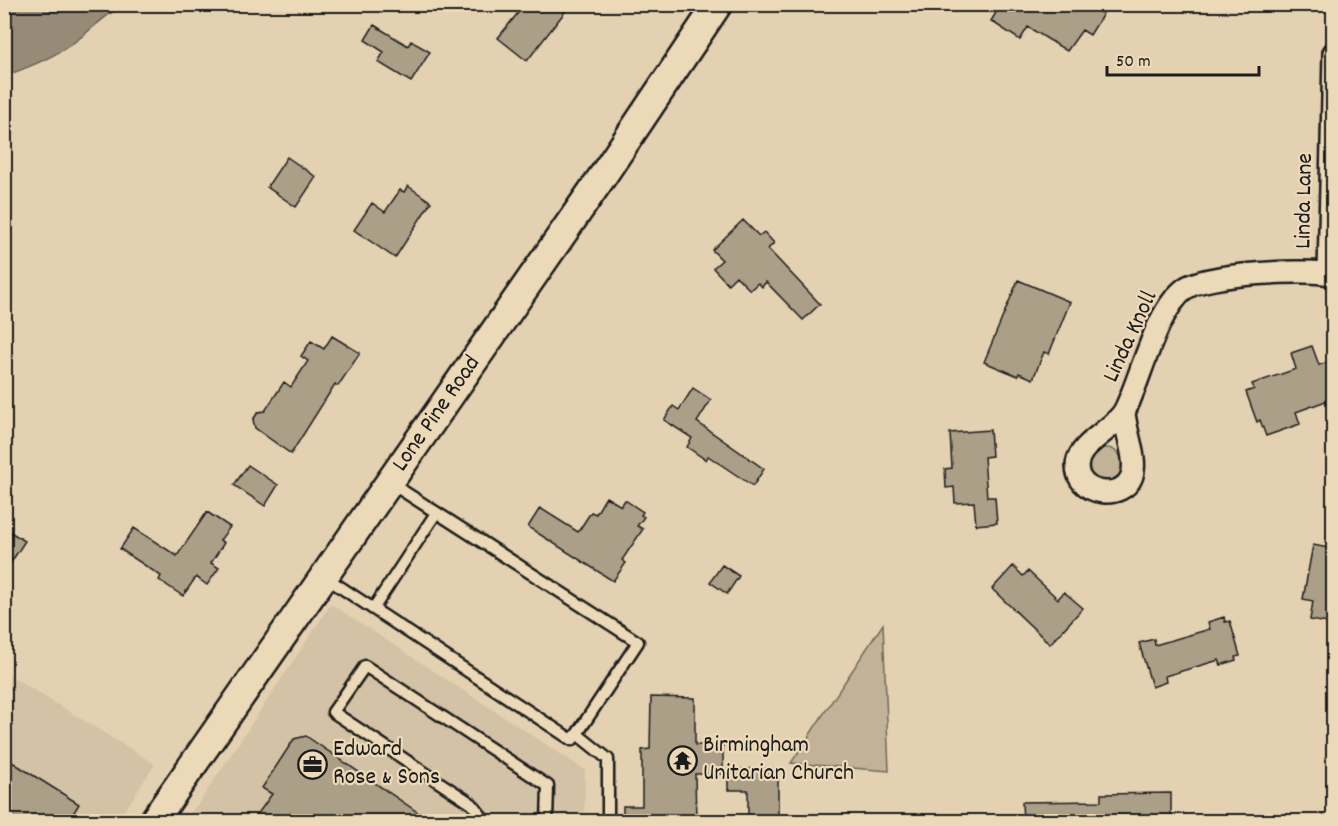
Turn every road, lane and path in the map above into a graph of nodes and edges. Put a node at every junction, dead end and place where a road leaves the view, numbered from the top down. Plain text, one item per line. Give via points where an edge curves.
1 (718, 4) edge
2 (1334, 53) edge
3 (1331, 274) edge
4 (1124, 412) dead end
5 (389, 482) junction
6 (436, 513) junction
7 (324, 576) junction
8 (373, 609) junction
9 (577, 734) junction
10 (153, 822) edge
11 (486, 822) edge
12 (547, 822) edge
13 (608, 822) edge

1 - 5 street, Lone Pine Road
2 - 3 street, Linda Lane
3 - 4 street, Linda Knoll via 1216,277 1187,287 1168,309
5 - 6 lane
5 - 7 street, Lone Pine Road
6 - 8 lane
6 - 9 lane via 638,642
7 - 8 lane
7 - 10 street, Lone Pine Road
8 - 9 lane via 573,740
9 - 13 lane via 608,759
11 - 12 lane via 472,804 333,712 364,666 548,786

